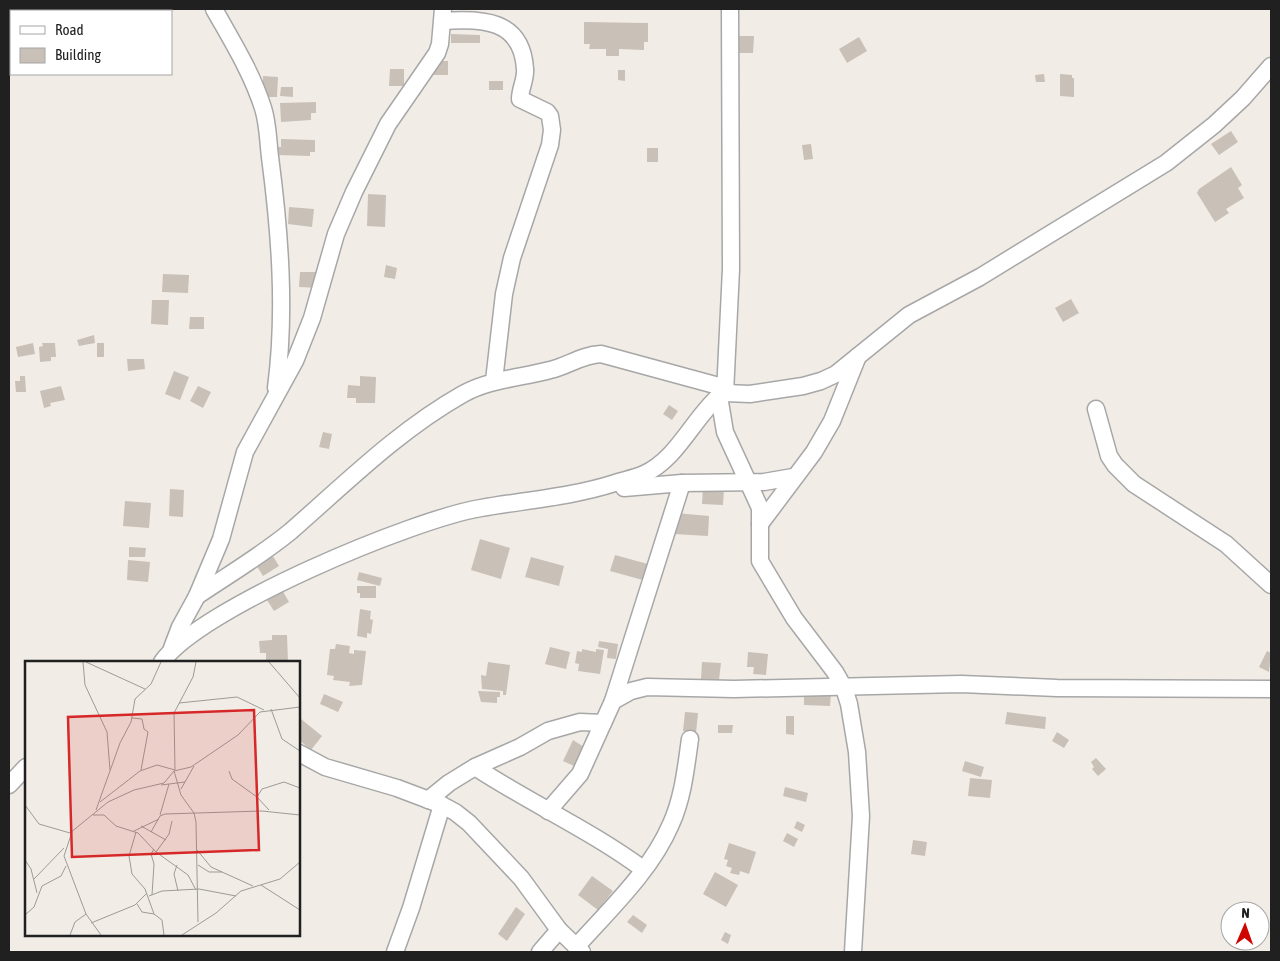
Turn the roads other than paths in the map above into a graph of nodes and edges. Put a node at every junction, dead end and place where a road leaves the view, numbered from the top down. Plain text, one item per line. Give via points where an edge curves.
1 (214, 9) edge
2 (730, 9) edge
3 (443, 15) edge
4 (1271, 66) edge
5 (858, 355) junction
6 (494, 381) junction
7 (723, 392) junction
8 (274, 400) junction
9 (1096, 408) dead end
10 (793, 477) junction
11 (747, 482) junction
12 (682, 483) junction
13 (592, 491) junction
14 (760, 524) junction
15 (1271, 585) edge
16 (197, 596) junction
17 (166, 657) edge
18 (844, 688) junction
19 (1271, 690) edge
20 (613, 701) junction
21 (603, 723) junction
22 (690, 739) dead end
23 (300, 754) edge
24 (475, 767) junction
25 (25, 768) edge
26 (9, 785) edge
27 (435, 802) junction
28 (548, 811) junction
29 (643, 870) junction
30 (559, 930) junction
31 (857, 949) edge
32 (579, 950) edge
33 (395, 952) edge
34 (540, 952) edge

1 - 8 street via 251,75 264,110 276,202 283,319
2 - 7 street via 731,269
3 - 6 street via 495,23 511,34 521,48 525,66 520,99 546,112 552,121 550,145 510,267
3 - 8 street via 437,53 388,124 354,192 336,234 309,327
4 - 5 street via 1214,125 1166,162 980,277 909,315
5 - 7 street via 836,374 821,381 750,394
5 - 10 street via 832,421 814,452
6 - 7 street via 553,370 582,356 600,354
6 - 16 street via 463,394 423,421 364,466 289,532
7 - 11 street via 724,432
7 - 13 street via 656,468
8 - 16 street via 246,452 221,539
9 - 15 street via 1109,456 1115,465 1134,484 1226,544
10 - 11 street
10 - 14 street
11 - 12 street
11 - 14 street via 760,508
12 - 13 street
12 - 20 street
13 - 17 street via 481,508 407,530 260,593 183,640
14 - 18 street via 759,557 762,565 794,618
16 - 17 street
18 - 19 street via 961,684
18 - 20 street via 647,687
18 - 31 street via 857,752 861,816
20 - 21 street
21 - 24 street via 564,725
21 - 28 street via 580,774
22 - 29 street via 671,825
23 - 27 street via 325,767
24 - 27 street via 448,783
24 - 28 street
25 - 26 street
27 - 30 street via 469,823 531,891
27 - 33 street via 411,908
28 - 29 street via 614,848
29 - 32 street
30 - 32 street
30 - 34 street

